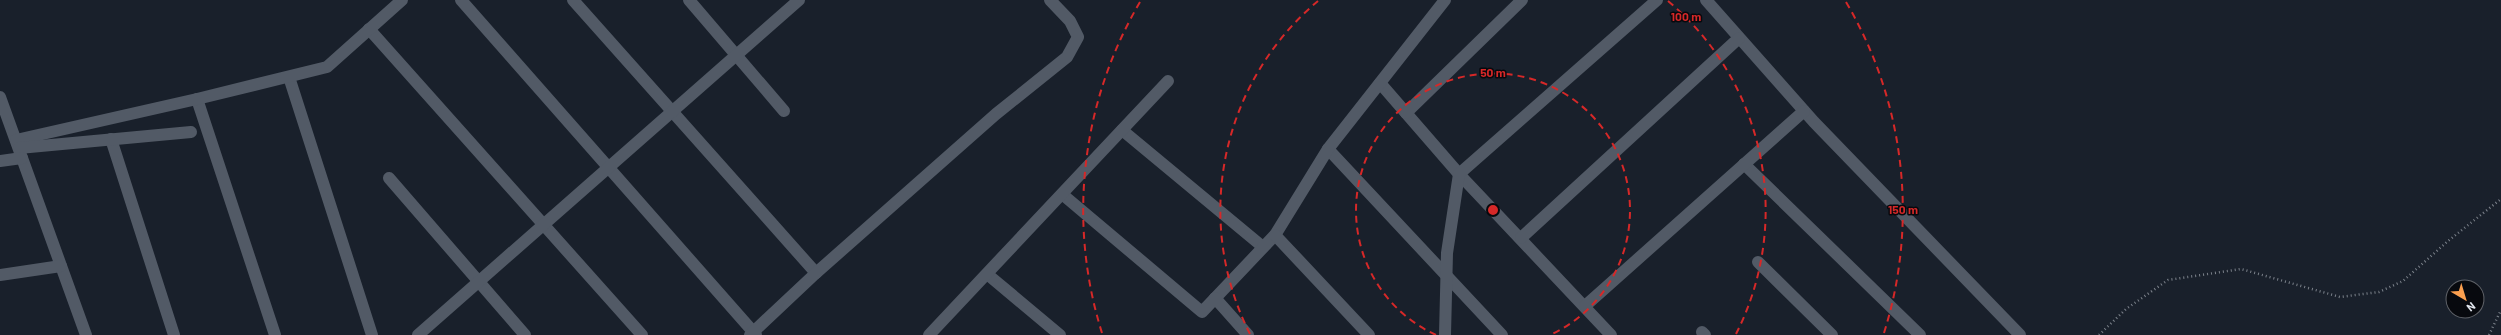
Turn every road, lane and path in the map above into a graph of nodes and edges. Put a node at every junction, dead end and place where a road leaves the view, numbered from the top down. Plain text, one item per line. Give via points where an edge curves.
1 (402, 0) edge
2 (461, 0) edge
3 (573, 0) edge
4 (689, 0) edge
5 (799, 0) edge
6 (1050, 0) edge
7 (1445, 0) edge
8 (1522, 0) edge
9 (1657, 0) edge
10 (1706, 0) edge
11 (369, 29) junction
12 (1740, 38) junction
13 (737, 53) junction
14 (289, 78) junction
15 (1168, 81) dead end
16 (1380, 83) junction
17 (0, 97) edge
18 (197, 99) junction
19 (673, 111) junction
20 (784, 111) dead end
21 (1804, 111) junction
22 (1406, 113) junction
23 (1122, 130) junction
24 (191, 132) dead end
25 (111, 140) junction
26 (19, 149) junction
27 (1328, 149) junction
28 (0, 161) edge
29 (1744, 164) junction
30 (610, 168) junction
31 (1459, 174) junction
32 (389, 178) dead end
33 (1062, 194) junction
34 (2501, 199) edge
35 (545, 224) junction
36 (1274, 235) junction
37 (1520, 238) junction
38 (1263, 247) junction
39 (1758, 262) dead end
40 (61, 266) junction
41 (816, 273) junction
42 (987, 274) junction
43 (0, 275) edge
44 (1447, 276) junction
45 (478, 281) junction
46 (1215, 298) junction
47 (1585, 306) junction
48 (2501, 310) edge
49 (754, 334) edge
50 (86, 335) edge
51 (174, 335) edge
52 (275, 335) edge
53 (372, 335) edge
54 (418, 335) edge
55 (525, 335) edge
56 (642, 335) edge
57 (929, 335) edge
58 (1060, 335) edge
59 (1248, 335) edge
60 (1369, 335) edge
61 (1445, 335) edge
62 (1502, 335) edge
63 (1611, 335) edge
64 (1832, 335) edge
65 (1920, 335) edge
66 (2020, 335) edge
67 (2099, 335) edge
68 (2489, 335) edge

1 - 11 street
2 - 30 street
3 - 19 street
4 - 13 street
5 - 13 street
6 - 41 street via 1070,21 1078,37 1067,58 996,114
7 - 16 street
8 - 22 street
9 - 31 street
10 - 12 street
11 - 14 street via 327,67
11 - 35 street
12 - 21 street
12 - 37 street
13 - 19 street
13 - 20 street
14 - 18 street
14 - 53 street
15 - 23 street
16 - 22 street
16 - 27 street
17 - 26 street
18 - 26 street
18 - 52 street
19 - 30 street
19 - 41 street
21 - 29 street
21 - 66 street
22 - 31 street
23 - 33 street
23 - 38 street
24 - 25 street
25 - 26 street
25 - 51 street
26 - 28 street
26 - 40 street
27 - 36 street
27 - 44 street
29 - 47 street
29 - 65 street
30 - 35 street
30 - 49 street
31 - 37 street
31 - 44 street
32 - 45 street
33 - 42 street
33 - 46 street via 1202,312
34 - 67 path via 2403,281 2379,292 2340,297 2242,269 2168,280 2126,309
35 - 45 street
35 - 56 street
36 - 38 street
36 - 60 street
37 - 47 street
38 - 46 street
39 - 64 street
40 - 43 street
40 - 50 street
41 - 49 street
42 - 57 street
42 - 58 street
44 - 61 street
44 - 62 street
45 - 54 street
45 - 55 street
46 - 59 street
47 - 63 street
48 - 68 path

